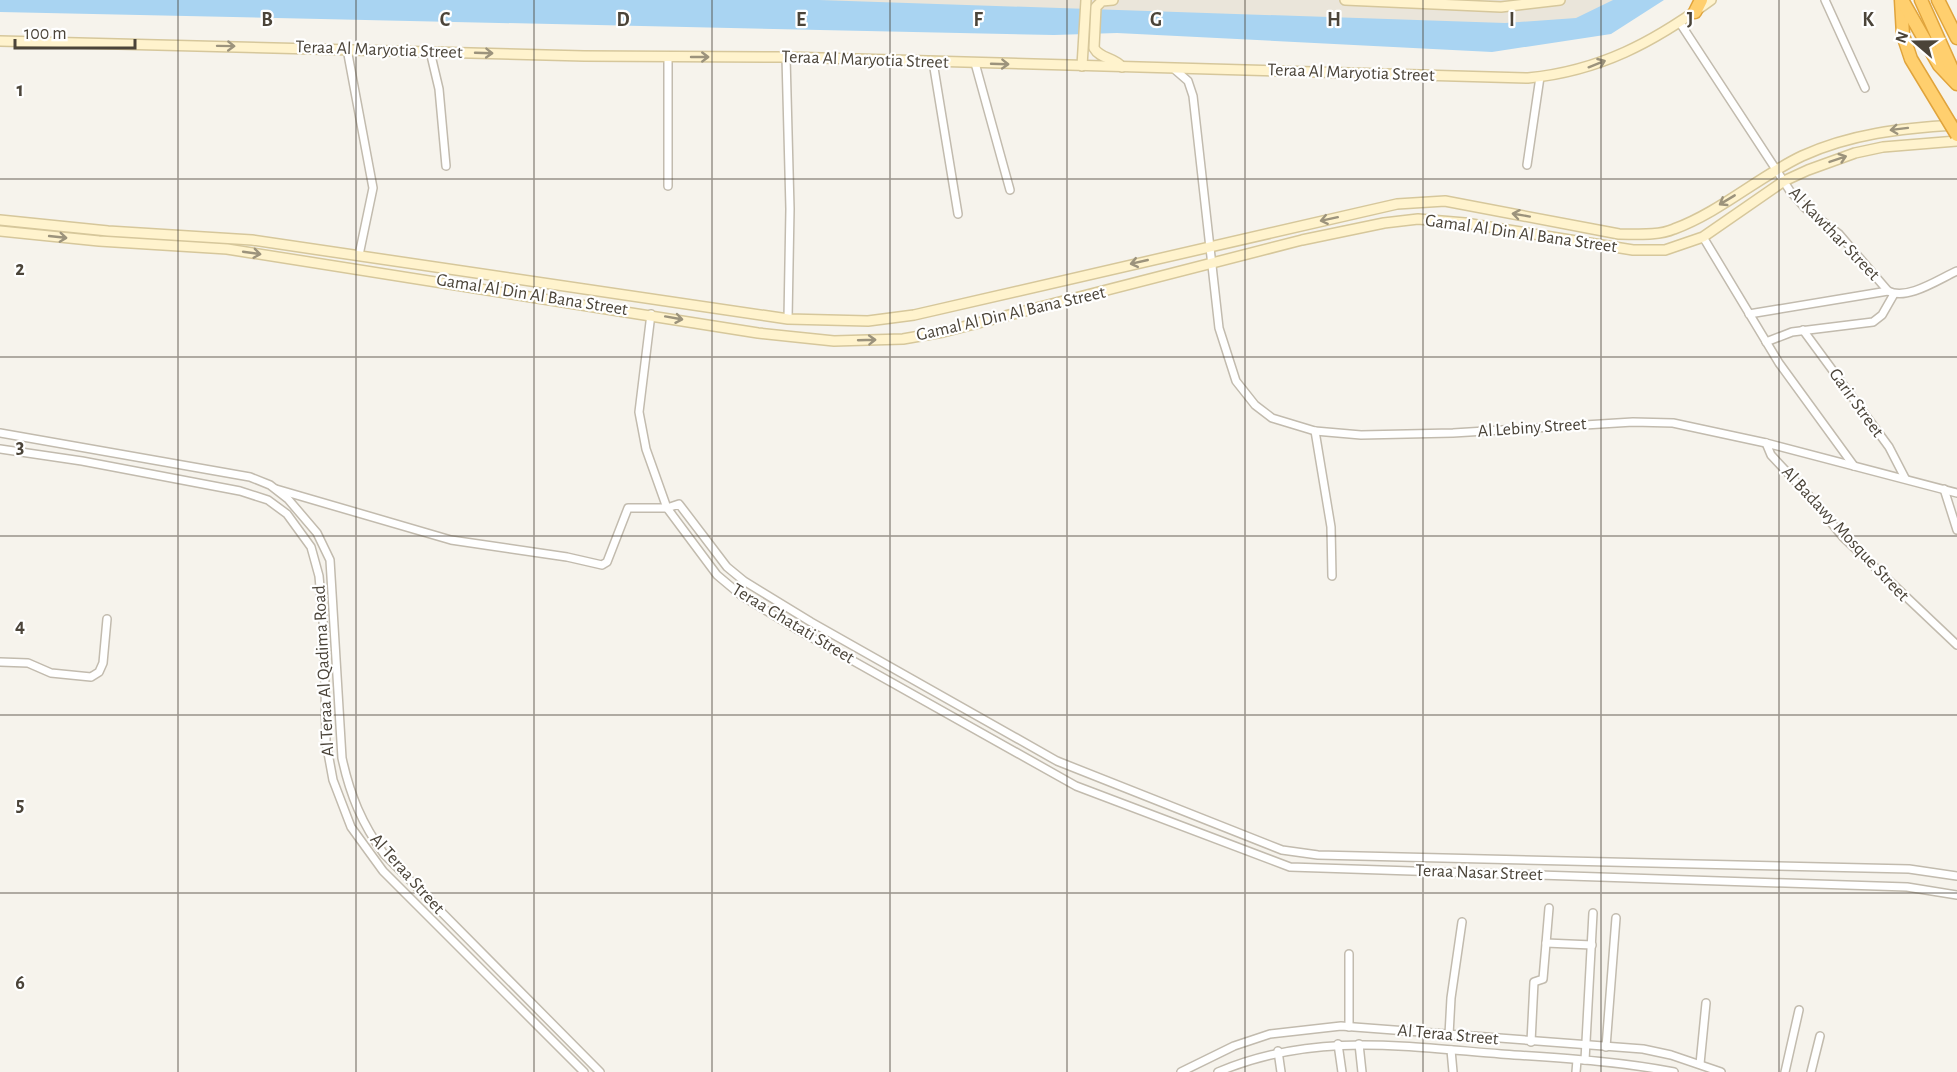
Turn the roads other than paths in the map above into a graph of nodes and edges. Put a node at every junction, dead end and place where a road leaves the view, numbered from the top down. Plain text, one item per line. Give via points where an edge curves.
1 (1113, 0) edge
2 (1345, 0) edge
3 (1368, 0) edge
4 (1560, 0) edge
5 (1701, 0) edge
6 (1712, 0) edge
7 (1826, 0) edge
8 (1902, 0) edge
9 (1921, 0) edge
10 (1938, 0) edge
11 (1086, 3) edge
12 (1695, 12) junction
13 (1680, 23) junction
14 (1957, 38) edge
15 (0, 41) edge
16 (347, 49) junction
17 (430, 51) junction
18 (668, 57) junction
19 (786, 57) junction
20 (933, 62) junction
21 (975, 63) junction
22 (1082, 66) junction
23 (1122, 67) junction
24 (1173, 68) junction
25 (1540, 77) junction
26 (1957, 82) edge
27 (1865, 88) dead end
28 (1957, 125) edge
29 (1957, 135) edge
30 (1957, 141) edge
31 (1802, 156) junction
32 (1527, 165) dead end
33 (446, 166) dead end
34 (1777, 170) junction
35 (1808, 170) junction
36 (1784, 181) junction
37 (668, 186) dead end
38 (1010, 190) dead end
39 (958, 214) dead end
40 (0, 220) edge
41 (0, 231) edge
42 (1703, 237) junction
43 (1208, 246) junction
44 (359, 255) junction
45 (1212, 264) junction
46 (1957, 271) edge
47 (1891, 293) junction
48 (651, 314) junction
49 (1749, 314) junction
50 (788, 319) junction
51 (1803, 330) junction
52 (1766, 342) junction
53 (1315, 431) junction
54 (0, 433) edge
55 (1766, 443) junction
56 (0, 448) edge
57 (1854, 466) junction
58 (1905, 478) junction
59 (276, 489) junction
60 (1944, 489) junction
61 (1957, 493) edge
62 (667, 508) junction
63 (1957, 530) edge
64 (1332, 576) dead end
65 (107, 619) dead end
66 (323, 619) junction
67 (335, 619) junction
68 (1957, 645) edge
69 (0, 662) edge
70 (1030, 746) joint
71 (1023, 758) joint
72 (1134, 793) junction
73 (1129, 807) junction
74 (1957, 876) edge
75 (1957, 895) edge
76 (1549, 908) dead end
77 (1593, 913) dead end
78 (1616, 918) dead end
79 (1462, 922) dead end
80 (1546, 943) junction
81 (1592, 945) junction
82 (1349, 954) dead end
83 (1706, 1003) dead end
84 (1799, 1010) dead end
85 (1349, 1027) junction
86 (1449, 1035) junction
87 (1820, 1036) dead end
88 (1531, 1042) junction
89 (1338, 1044) junction
90 (1359, 1044) junction
91 (1586, 1045) junction
92 (1606, 1047) junction
93 (1451, 1050) junction
94 (1278, 1051) junction
95 (1581, 1060) junction
96 (1611, 1063) junction
97 (1700, 1064) junction
98 (584, 1072) edge
99 (600, 1072) edge
100 (1181, 1072) edge
101 (1218, 1072) edge
102 (1281, 1072) edge
103 (1342, 1072) edge
104 (1362, 1072) edge
105 (1453, 1072) edge
106 (1576, 1072) edge
107 (1610, 1072) edge
108 (1674, 1072) edge
109 (1721, 1072) edge
110 (1785, 1072) edge
111 (1811, 1072) edge

1 - 23 main road via 1102,1 1096,7 1096,52
2 - 3 main road
3 - 4 main road via 1501,7
5 - 12 highway
6 - 12 main road, Teraa Al Maryotia Street
7 - 27 street
8 - 26 highway via 1939,65
8 - 29 highway, bridge via 1903,35 1911,59
9 - 26 highway
10 - 14 highway
11 - 22 main road
12 - 13 main road, Teraa Al Maryotia Street
25 -> 13 main road, Teraa Al Maryotia Street via 1588,68
13 - 34 street, Al Kawthar Street
15 -> 16 main road, Teraa Al Maryotia Street
16 - 17 main road, Teraa Al Maryotia Street
16 - 44 street via 373,188
17 -> 18 main road, Teraa Al Maryotia Street
17 - 33 street via 440,99
18 -> 19 main road, Teraa Al Maryotia Street
18 - 37 street
19 - 20 main road, Teraa Al Maryotia Street
19 - 50 street
20 - 21 main road, Teraa Al Maryotia Street
20 - 39 street
21 -> 22 main road, Teraa Al Maryotia Street
21 - 38 street
22 - 23 main road, Teraa Al Maryotia Street
23 - 24 main road, Teraa Al Maryotia Street
24 - 25 main road, Teraa Al Maryotia Street
24 - 43 street, Al Lebiny Street via 1188,81 1193,96
25 - 32 street
28 -> 31 main road, Gamal Al Din Al Bana Street via 1868,135
35 -> 30 main road, Gamal Al Din Al Bana Street via 1883,147
31 - 34 main road, Gamal Al Din Al Bana Street
31 - 35 main road
34 - 36 street, Al Kawthar Street
34 -> 43 main road, Gamal Al Din Al Bana Street via 1689,222 1665,231 1619,234 1445,201 1397,204
35 - 36 main road, Gamal Al Din Al Bana Street
36 - 42 main road, Gamal Al Din Al Bana Street
36 - 47 street, Al Kawthar Street via 1805,208 1839,234
40 - 44 main road, Gamal Al Din Al Bana Street via 252,240
41 -> 48 main road, Gamal Al Din Al Bana Street via 227,249
42 - 45 main road, Gamal Al Din Al Bana Street via 1665,250 1643,250 1418,219 1302,240
42 - 49 street
43 - 45 street, Al Lebiny Street
43 -> 50 main road, Gamal Al Din Al Bana Street via 914,315 868,321
44 - 50 main road, Gamal Al Din Al Bana Street
48 -> 45 main road, Gamal Al Din Al Bana Street via 758,333 834,341 903,339 981,324
45 - 53 street, Al Lebiny Street via 1219,328 1236,381 1255,405 1272,418
46 - 47 street, Al Kawthar Street via 1905,294
47 - 49 street
47 - 51 street via 1882,315 1873,322
48 - 62 street, Teraa Ghatati Street via 639,417
49 - 52 street
51 - 52 street
51 - 58 street, Garir Street via 1888,447
52 - 57 street
53 - 55 street, Al Lebiny Street via 1361,435 1453,433 1649,422 1697,426
53 - 64 street via 1331,527
54 - 59 street via 229,471
55 - 57 street, Al Lebiny Street
55 - 68 street, Al Badawy Mosque Street via 1771,456 1843,537
56 - 66 street, Al Teraa Al Qadima Road via 218,487 274,503 287,514 310,547 319,576
57 - 58 street, Al Lebiny Street
58 - 60 street, Al Lebiny Street
59 - 62 street via 451,540 602,565 607,562 628,508
59 - 67 street, Al Teraa Street via 304,516 325,547 332,570
60 - 61 street, Al Lebiny Street
60 - 63 street
62 - 70 street, Teraa Ghatati Street via 680,505 715,554 744,581
62 - 71 street, Teraa Ghatati Street via 717,575 742,596
65 - 69 street via 102,663 99,672 91,677 51,673 28,663
66 - 67 street
66 - 98 street, Al Teraa Al Qadima Road via 326,742 333,780 351,827 383,871
67 - 99 street, Al Teraa Street via 342,758 349,790 364,825 384,854
70 - 72 street, Teraa Nasar Street via 1071,768
71 - 73 street, Teraa Nasar Street via 1076,786
72 - 73 street
72 - 74 street, Teraa Nasar Street via 1258,842 1306,854 1909,869
73 - 75 street, Teraa Nasar Street via 1290,867 1907,887
76 - 80 street
77 - 81 street
78 - 92 street
79 - 86 street
80 - 81 street
80 - 88 street via 1543,979 1534,982
81 - 91 street
82 - 85 street
83 - 97 street
84 - 110 street
85 - 86 street, Al Teraa Street
85 - 100 street, Al Teraa Street via 1270,1034 1234,1046
86 - 88 street, Al Teraa Street
87 - 111 street
88 - 91 street, Al Teraa Street
89 - 90 street, Al Teraa Street
89 - 94 street, Al Teraa Street
89 - 103 street
90 - 93 street, Al Teraa Street
90 - 104 street
91 - 92 street, Al Teraa Street
91 - 95 street
92 - 97 street, Al Teraa Street via 1643,1049
93 - 95 street, Al Teraa Street
93 - 105 street
94 - 101 street, Al Teraa Street
94 - 102 street
95 - 96 street, Al Teraa Street
95 - 106 street
96 - 107 street
96 - 108 street, Al Teraa Street
97 - 109 street, Al Teraa Street

